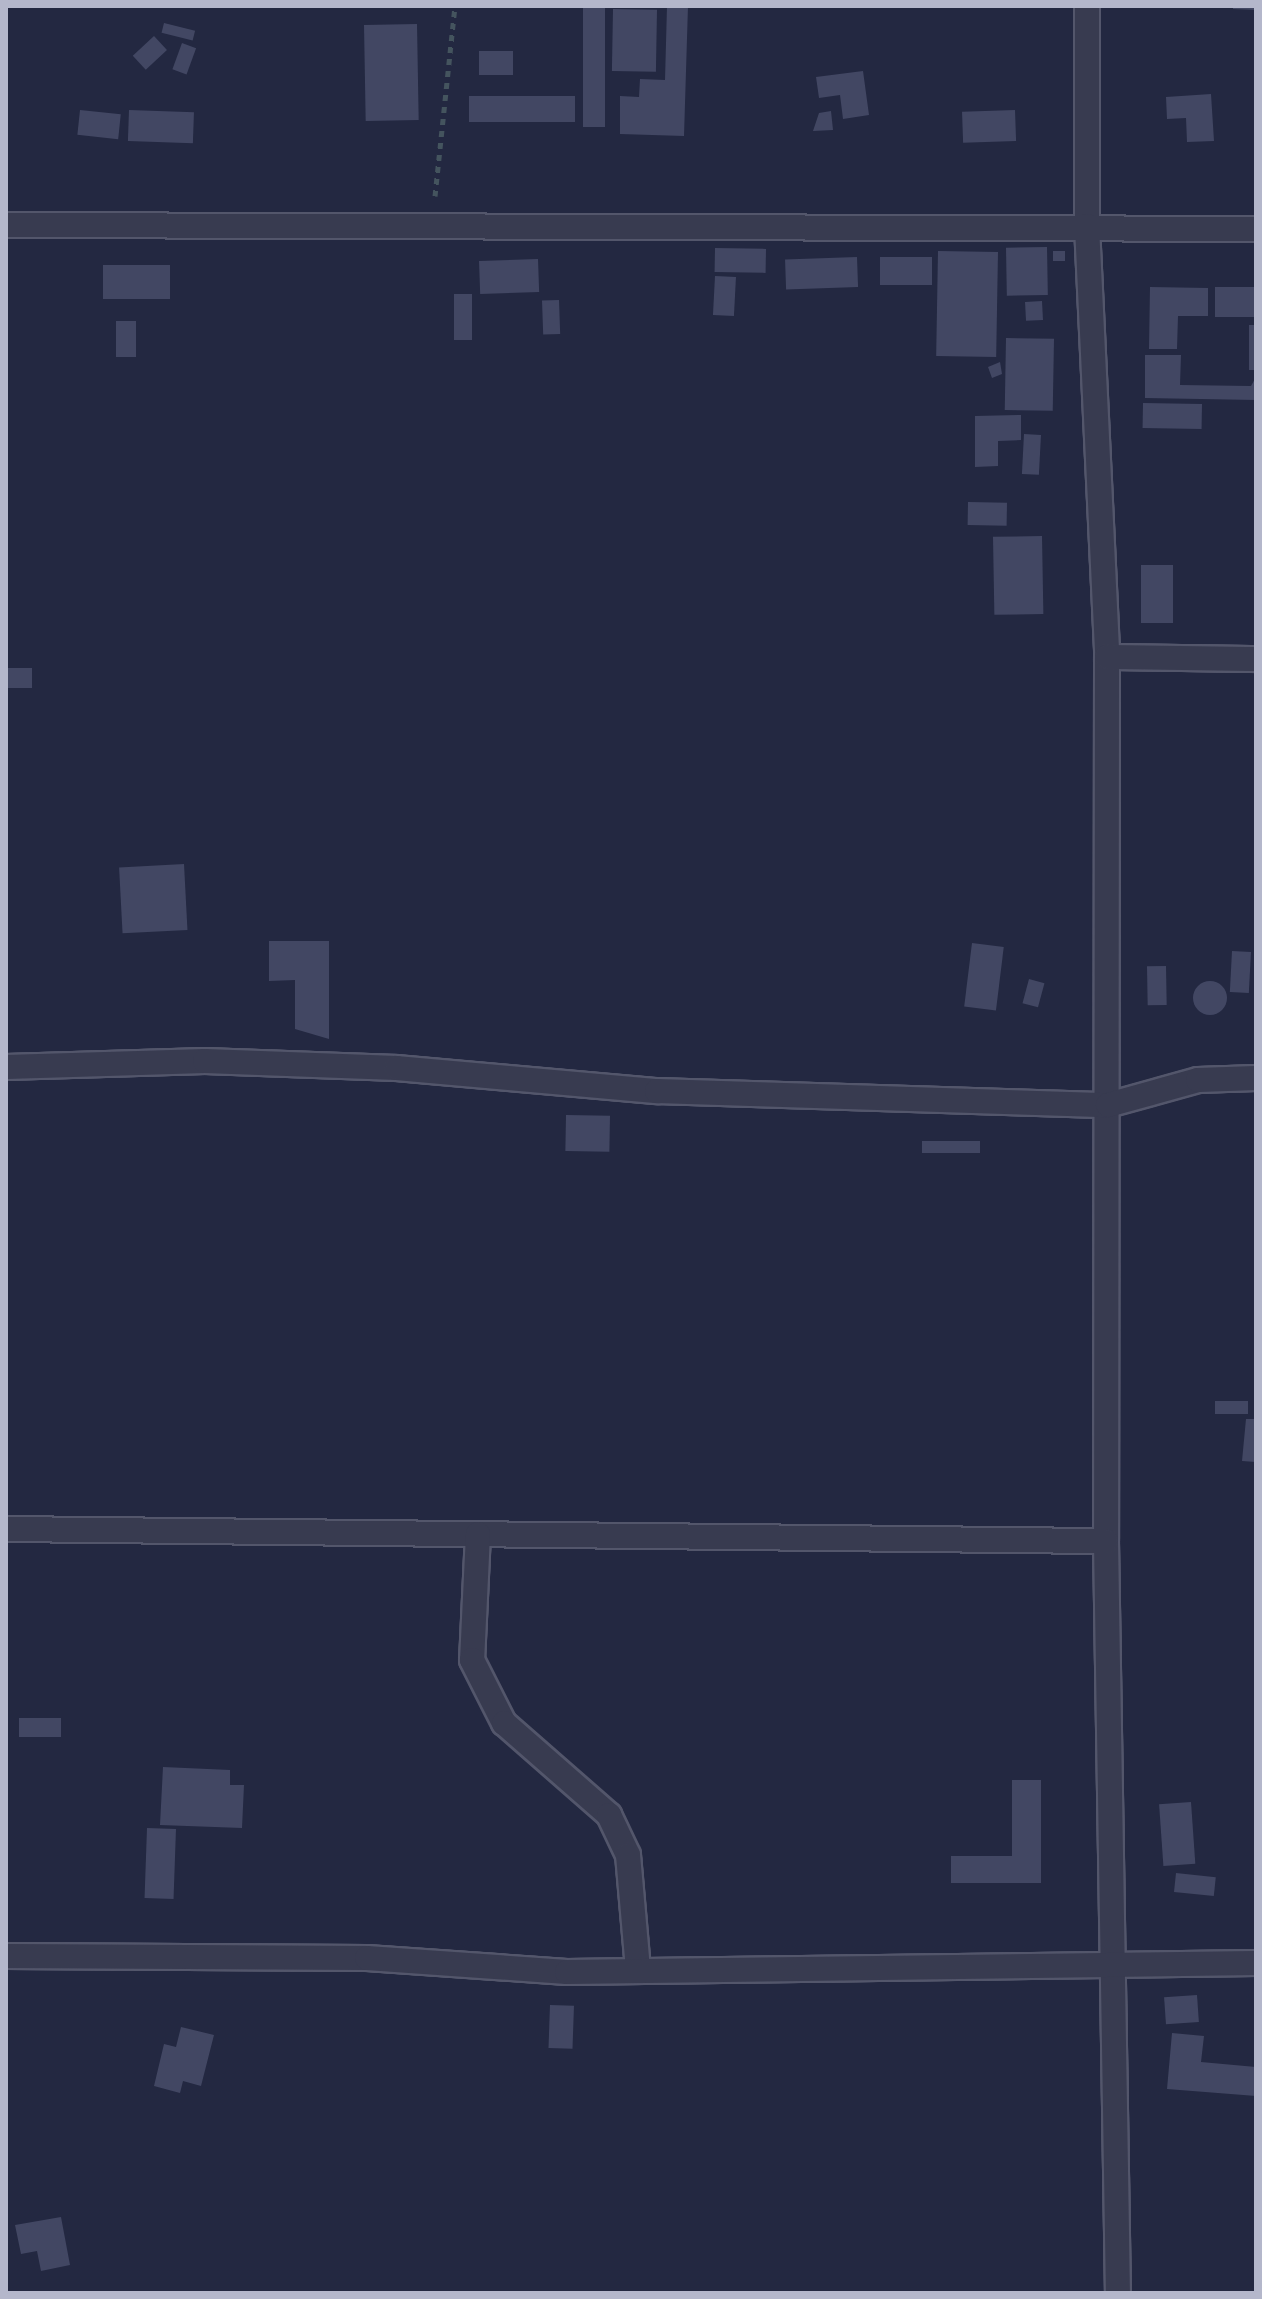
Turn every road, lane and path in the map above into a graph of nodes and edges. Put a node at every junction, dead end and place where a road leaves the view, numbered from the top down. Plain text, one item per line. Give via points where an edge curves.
1 (455, 6) edge
2 (1087, 6) edge
3 (6, 225) edge
4 (431, 225) junction
5 (1087, 226) junction
6 (1256, 229) edge
7 (1107, 657) junction
8 (1256, 659) edge
9 (6, 1067) edge
10 (1256, 1078) edge
11 (1108, 1105) junction
12 (6, 1529) edge
13 (478, 1534) junction
14 (1106, 1541) junction
15 (6, 1956) edge
16 (1110, 1963) junction
17 (1256, 1963) edge
18 (638, 1970) junction
19 (1118, 2293) edge

1 - 4 path
2 - 5 street
3 - 4 street
4 - 5 street
5 - 6 street
5 - 7 street
7 - 8 street
7 - 11 street
9 - 11 street via 317,1065 657,1091
10 - 11 street via 1198,1080
11 - 14 street
12 - 13 street
13 - 14 street
13 - 18 street via 469,1634 486,1696 524,1743 609,1815 628,1855
14 - 16 street
15 - 18 street via 367,1958
16 - 17 street
16 - 18 street
16 - 19 street

